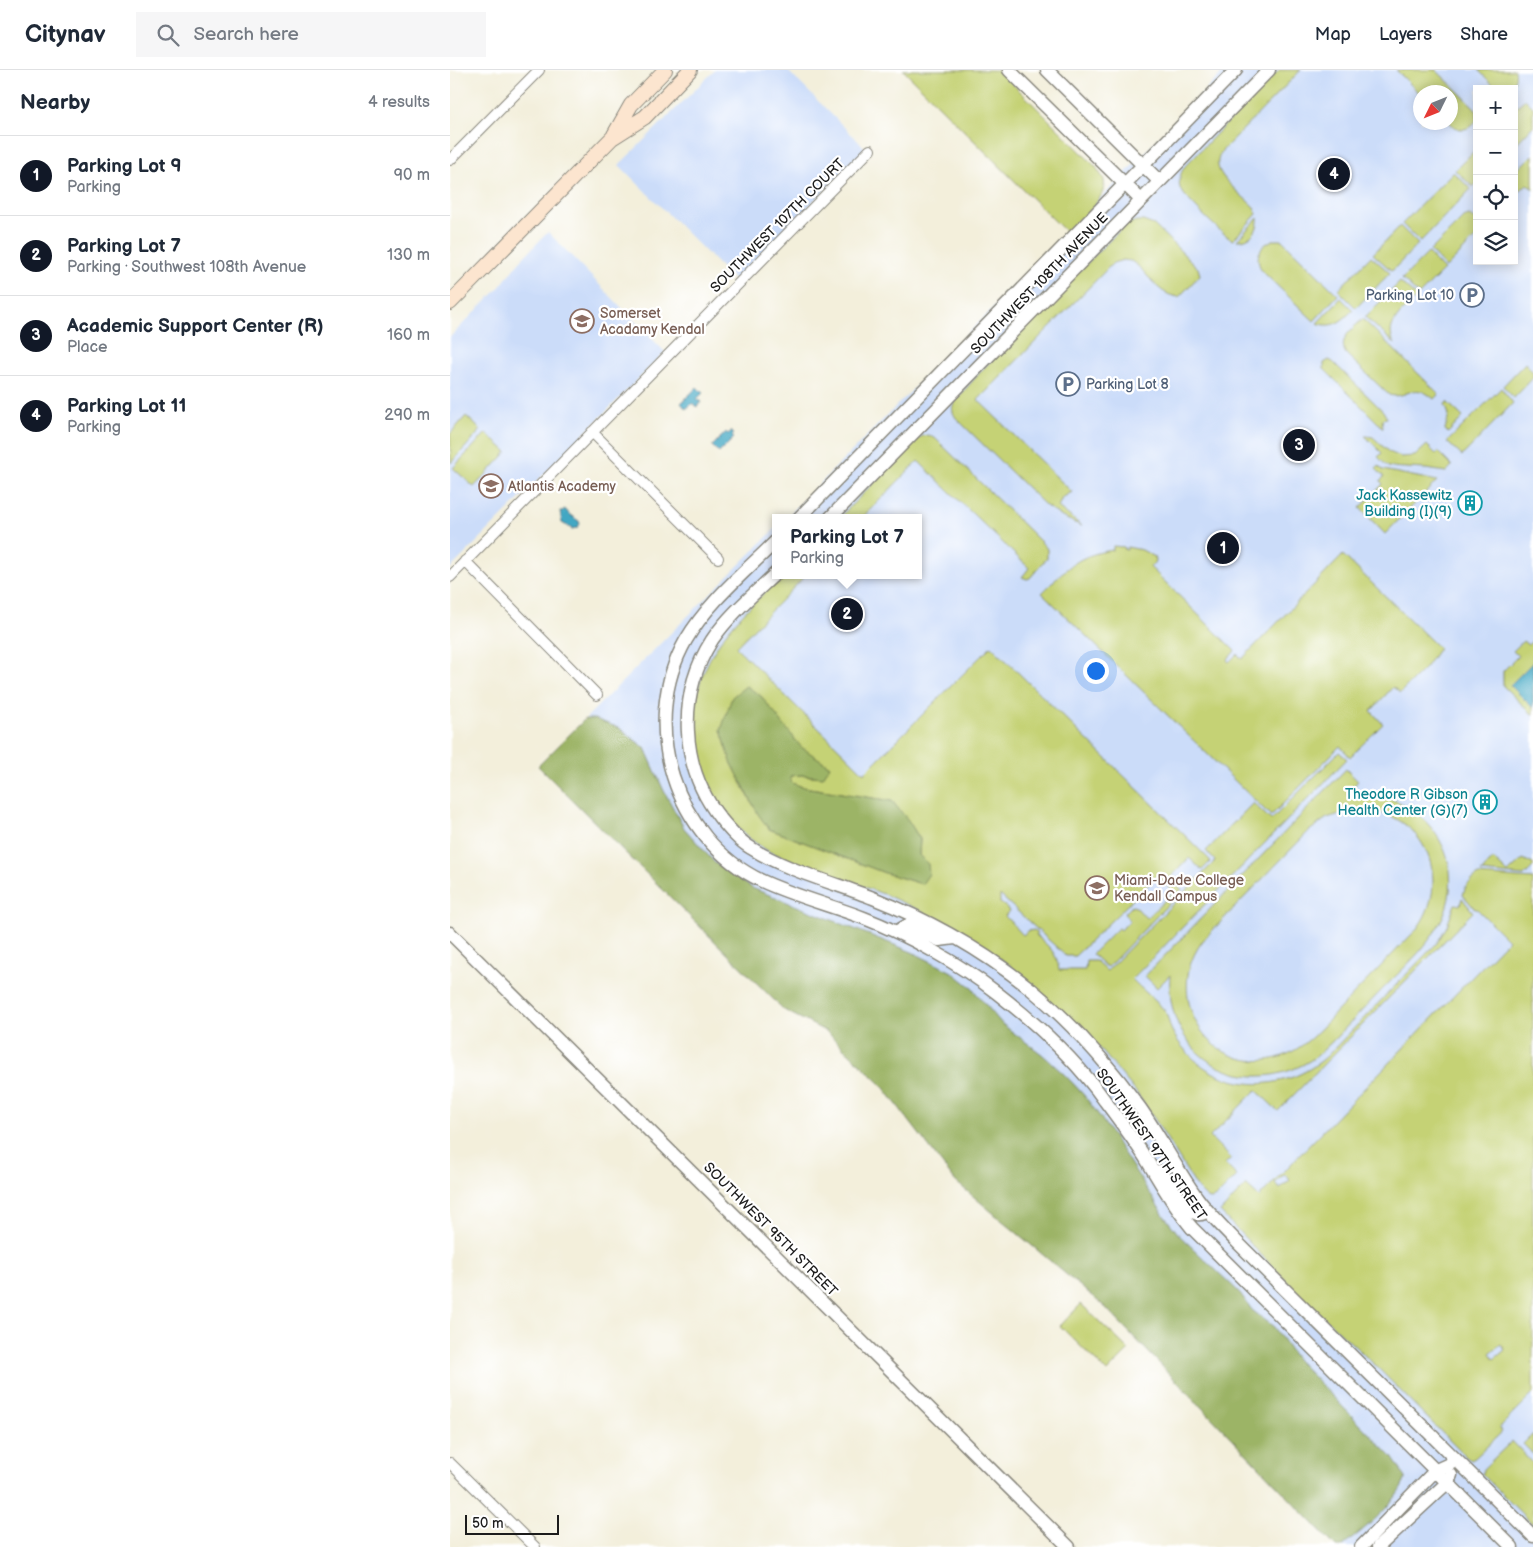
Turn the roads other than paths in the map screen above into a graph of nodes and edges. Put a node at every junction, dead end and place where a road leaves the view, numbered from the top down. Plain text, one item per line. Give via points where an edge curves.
1 (539, 70) edge
2 (665, 70) edge
3 (690, 70) edge
4 (1009, 70) edge
5 (1046, 70) edge
6 (1236, 70) edge
7 (1269, 70) edge
8 (612, 138) junction
9 (870, 150) dead end
10 (450, 160) edge
11 (1143, 164) junction
12 (1159, 181) junction
13 (1124, 184) junction
14 (1141, 200) junction
15 (450, 303) edge
16 (592, 432) junction
17 (803, 514) edge
18 (834, 514) edge
19 (772, 545) edge
20 (718, 558) dead end
21 (465, 561) junction
22 (450, 577) edge
23 (772, 577) edge
24 (597, 694) dead end
25 (896, 932) junction
26 (450, 933) edge
27 (956, 938) junction
28 (1147, 1161) junction
29 (1208, 1211) junction
30 (1456, 1461) junction
31 (450, 1463) edge
32 (1436, 1470) junction
33 (1448, 1482) junction
34 (1533, 1536) edge
35 (535, 1547) edge
36 (1069, 1547) edge
37 (1361, 1547) edge
38 (1378, 1547) edge
39 (1512, 1547) edge

1 - 10 street
2 - 8 main road via 631,105
3 - 8 main road via 644,117
4 - 13 street
5 - 11 street
6 - 11 street, SOUTHWEST 108TH AVENUE
7 - 12 street, SOUTHWEST 108TH AVENUE
8 - 15 main road
9 - 16 street, SOUTHWEST 107TH COURT
11 - 12 street
11 - 13 street, SOUTHWEST 108TH AVENUE
12 - 14 street, SOUTHWEST 108TH AVENUE
13 - 14 street
13 - 17 street, SOUTHWEST 108TH AVENUE
14 - 18 street, SOUTHWEST 108TH AVENUE
16 - 20 street
16 - 21 street, SOUTHWEST 107TH COURT
19 - 25 street, SOUTHWEST 97TH STREET via 702,618 674,665 664,714 664,733 676,788 697,826 736,866 761,881
21 - 22 street, SOUTHWEST 107TH COURT
21 - 24 street
23 - 27 street, SOUTHWEST 97TH STREET via 722,628 706,652 692,687 688,731 692,764 704,794 724,822 749,847 772,860 874,898
25 - 27 street via 908,925 940,940
25 - 28 street, SOUTHWEST 97TH STREET via 986,985 1047,1036 1097,1090
26 - 36 street, SOUTHWEST 95TH STREET
27 - 29 street, SOUTHWEST 97TH STREET via 1031,990 1098,1055 1140,1108
28 - 29 street via 1166,1177 1192,1212
28 - 32 street, SOUTHWEST 97TH STREET via 1179,1212 1208,1245
29 - 30 street, SOUTHWEST 97TH STREET
30 - 32 street
30 - 33 street
30 - 34 street, SOUTHWEST 97TH STREET
31 - 35 street
32 - 33 street, SOUTHWEST 97TH STREET
32 - 37 street
33 - 38 street
33 - 39 street, SOUTHWEST 97TH STREET

